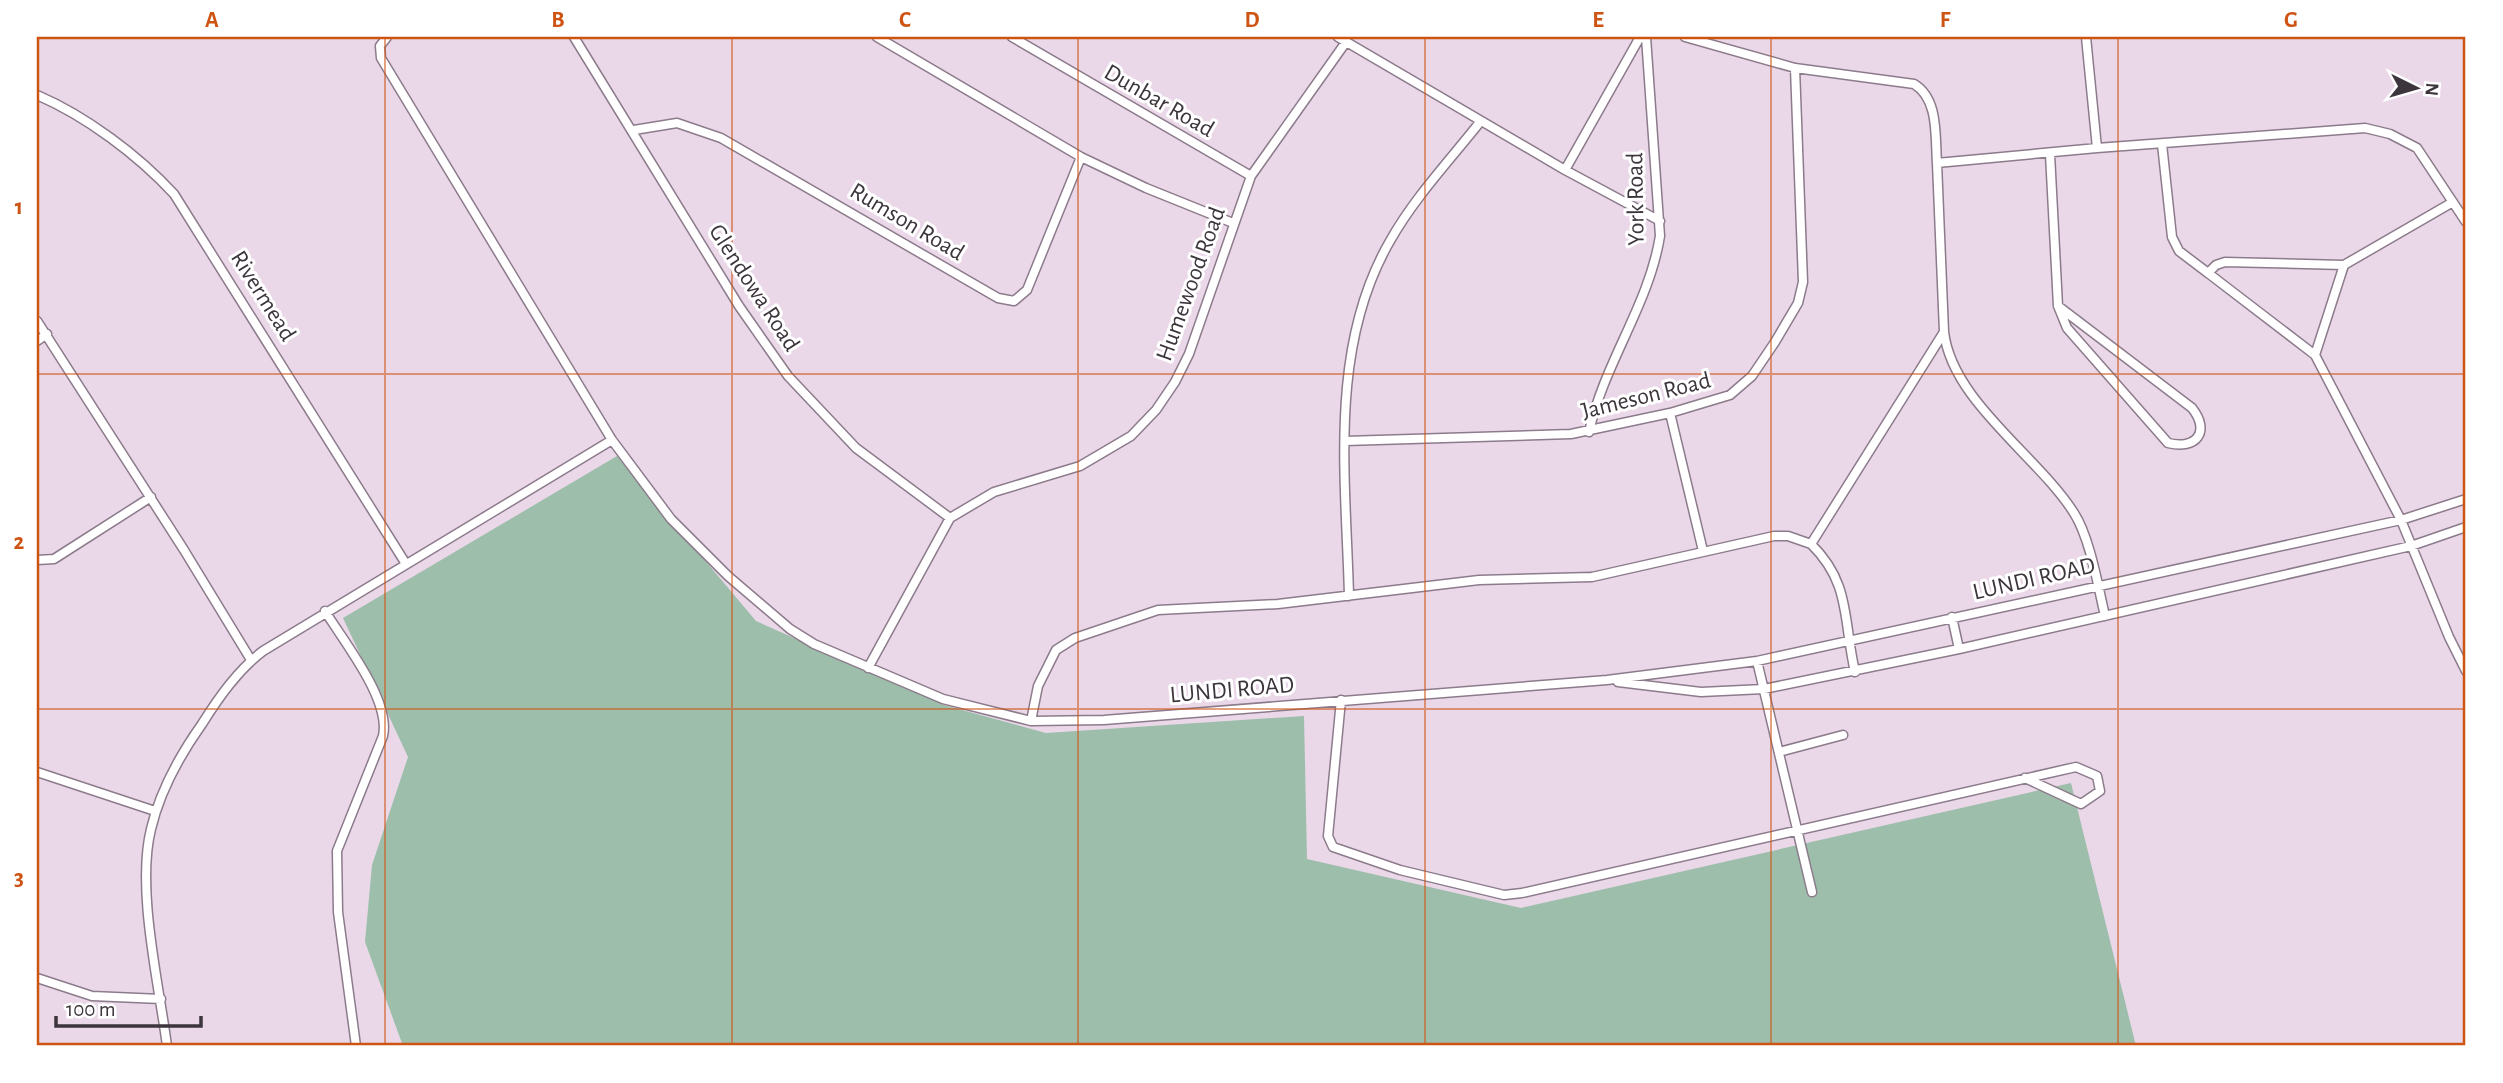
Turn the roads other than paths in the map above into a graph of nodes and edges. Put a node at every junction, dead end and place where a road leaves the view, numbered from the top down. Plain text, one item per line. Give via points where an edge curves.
1 (387, 37) edge
2 (574, 37) edge
3 (877, 37) edge
4 (1012, 37) edge
5 (1640, 37) edge
6 (1646, 37) edge
7 (1685, 37) edge
8 (2086, 37) edge
9 (1342, 39) edge
10 (1795, 68) junction
11 (37, 96) edge
12 (1480, 122) junction
13 (634, 130) junction
14 (2162, 144) junction
15 (2097, 148) junction
16 (2050, 154) junction
17 (1080, 157) junction
18 (1937, 163) junction
19 (1565, 170) junction
20 (1251, 176) junction
21 (2453, 202) junction
22 (1660, 221) junction
23 (2466, 222) edge
24 (1233, 223) junction
25 (2344, 265) junction
26 (2208, 273) junction
27 (2058, 306) junction
28 (37, 321) edge
29 (1944, 332) junction
30 (47, 334) junction
31 (37, 341) edge
32 (2315, 355) junction
33 (1670, 413) junction
34 (1589, 432) junction
35 (612, 440) junction
36 (1345, 441) junction
37 (151, 498) junction
38 (2466, 499) edge
39 (950, 518) junction
40 (2401, 520) junction
41 (2466, 527) edge
42 (1811, 544) junction
43 (2411, 546) junction
44 (1703, 551) junction
45 (37, 560) edge
46 (407, 564) junction
47 (2097, 584) junction
48 (1349, 596) junction
49 (325, 611) junction
50 (2105, 616) junction
51 (1952, 617) junction
52 (1848, 640) junction
53 (1959, 649) junction
54 (251, 660) junction
55 (1757, 661) junction
56 (868, 668) junction
57 (1855, 671) junction
58 (2466, 671) edge
59 (1607, 680) junction
60 (1764, 690) junction
61 (1341, 700) junction
62 (1031, 721) junction
63 (1843, 735) dead end
64 (1779, 752) junction
65 (37, 772) edge
66 (2025, 778) junction
67 (155, 811) junction
68 (1797, 829) junction
69 (1812, 891) dead end
70 (37, 978) edge
71 (160, 999) junction
72 (167, 1046) edge
73 (356, 1046) edge

1 - 35 street, LUNDI ROAD via 380,46 381,58
2 - 13 street, Glendowa Road
3 - 17 street
4 - 20 street, Dunbar Road
5 - 19 street
6 - 22 street, York Road
7 - 10 street
8 - 15 street
9 - 12 street
9 - 20 street, Humewood Road
10 - 18 street via 1914,84 1924,90 1931,102
10 - 33 street, Jameson Road via 1804,257 1798,303 1741,388
11 - 46 street, Rivermead via 85,122 174,194
12 - 19 street
12 - 36 street via 1397,228 1379,264 1350,353
13 - 17 street, Rumson Road via 677,123 721,138 998,298 1014,301 1027,290
13 - 39 street, Glendowa Road via 738,306 789,376 856,448
14 - 15 street
14 - 21 street via 2365,128 2417,148
14 - 26 street via 2172,237 2179,251
15 - 16 street
16 - 18 street
16 - 27 street
17 - 24 street
18 - 29 street
19 - 22 street
20 - 24 street, Humewood Road
21 - 23 street
21 - 25 street
22 - 34 street, York Road via 1656,259
24 - 39 street, Humewood Road via 1189,354 1175,382 1139,428 1080,466 994,492
25 - 26 street via 2225,262
25 - 32 street
26 - 32 street
27 - 27 street via 2192,408 2202,420 2192,443 2183,447 2168,443 2067,328
28 - 30 street
29 - 42 street
29 - 47 street via 1956,373 2073,512
30 - 31 street
30 - 37 street
32 - 40 street
33 - 34 street, Jameson Road
33 - 44 street
34 - 36 street, Jameson Road
35 - 46 street
35 - 56 street, LUNDI ROAD via 671,519 737,584 814,644
36 - 48 street
37 - 45 street via 54,559
37 - 54 street
38 - 40 street, LUNDI ROAD
39 - 56 street
40 - 43 street
40 - 47 street, LUNDI ROAD
41 - 43 street, LUNDI ROAD
42 - 44 street via 1774,536
42 - 52 street via 1841,584
43 - 50 street, LUNDI ROAD
43 - 58 street
44 - 48 street via 1592,577 1479,580
46 - 49 street
47 - 50 street
47 - 51 street, LUNDI ROAD
48 - 62 street via 1158,610 1075,638 1049,660
49 - 54 street
49 - 73 street via 385,718 383,736 337,851 338,912
50 - 53 street, LUNDI ROAD
51 - 52 street, LUNDI ROAD
51 - 53 street
52 - 55 street, LUNDI ROAD
52 - 57 street
53 - 57 street, LUNDI ROAD
54 - 67 street via 184,751
55 - 59 street, LUNDI ROAD
55 - 60 street
56 - 62 street, LUNDI ROAD via 943,699
57 - 60 street, LUNDI ROAD
59 - 60 street, LUNDI ROAD via 1701,692
59 - 61 street, LUNDI ROAD
60 - 64 street
61 - 62 street, LUNDI ROAD via 1104,720
61 - 68 street via 1328,836 1338,850 1400,870 1510,895
63 - 64 street
64 - 68 street
65 - 67 street
66 - 66 street via 2081,804 2099,791 2097,776 2076,767
66 - 68 street
67 - 71 street via 146,872
68 - 69 street
70 - 71 street via 92,996
71 - 72 street

